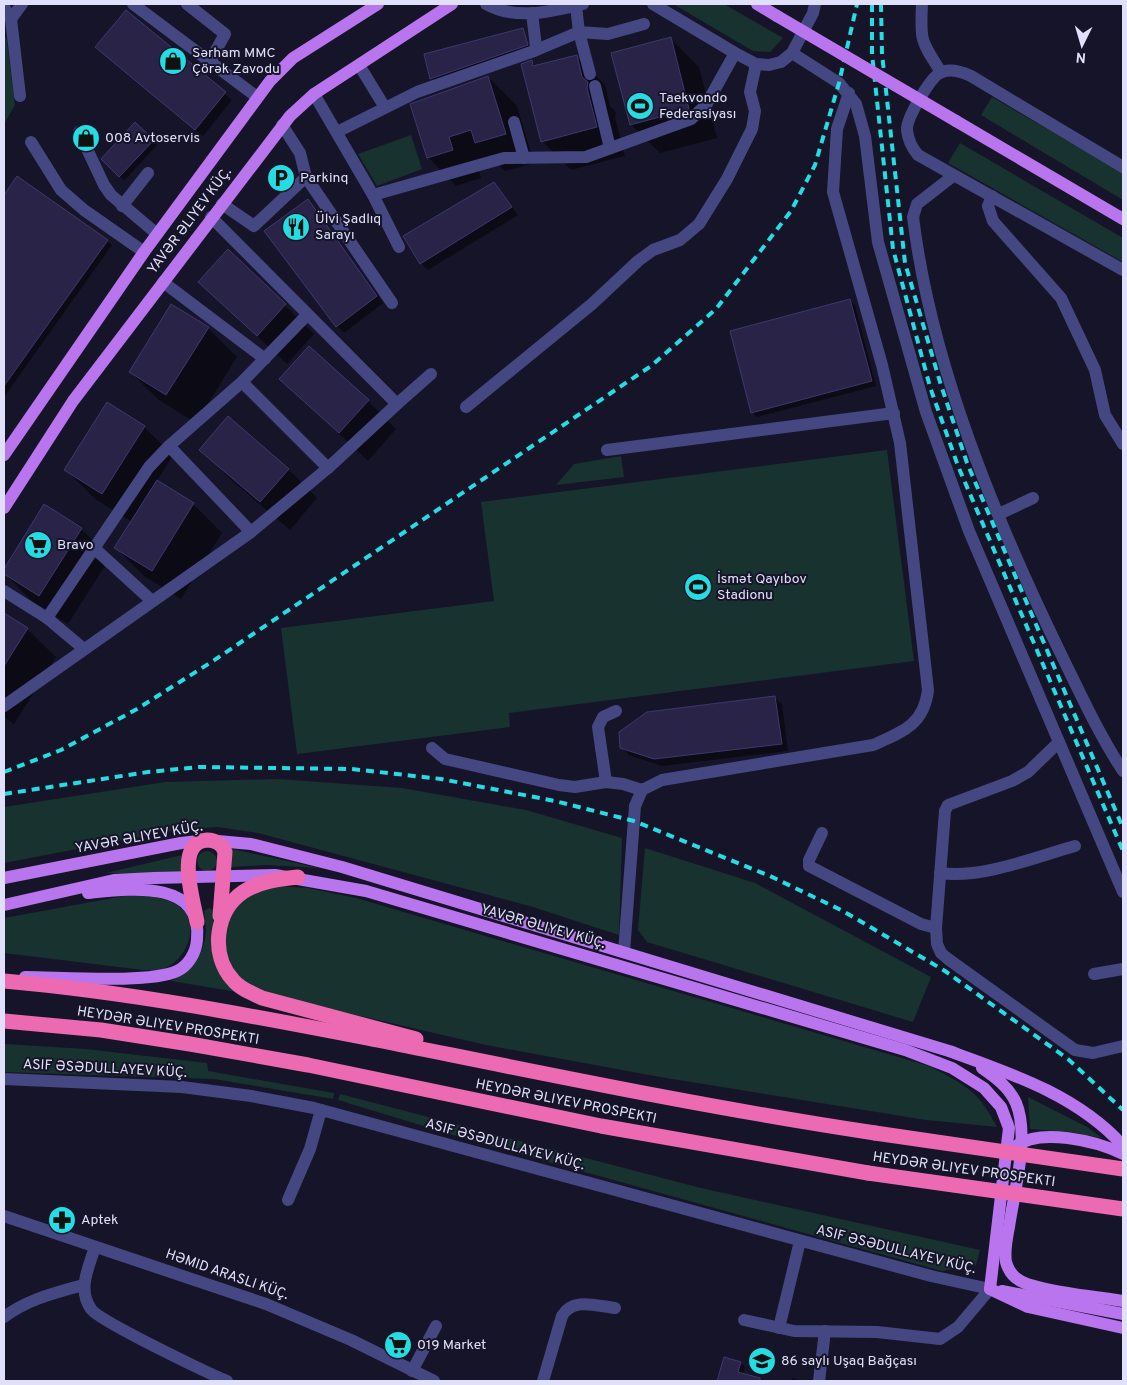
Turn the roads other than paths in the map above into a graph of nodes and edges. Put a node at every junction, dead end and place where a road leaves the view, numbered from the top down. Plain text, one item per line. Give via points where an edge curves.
1 (22, 4) edge
2 (133, 4) edge
3 (187, 4) edge
4 (378, 4) edge
5 (452, 4) edge
6 (486, 4) edge
7 (653, 4) edge
8 (757, 4) edge
9 (815, 4) edge
10 (922, 4) edge
11 (580, 5) edge
12 (4, 6) edge
13 (532, 13) junction
14 (11, 19) junction
15 (644, 24) dead end
16 (579, 32) junction
17 (534, 51) junction
18 (735, 53) junction
19 (792, 53) junction
20 (210, 61) junction
21 (756, 64) junction
22 (359, 65) junction
23 (941, 72) junction
24 (849, 93) junction
25 (314, 94) junction
26 (20, 96) dead end
27 (257, 97) junction
28 (384, 106) junction
29 (514, 122) dead end
30 (282, 125) junction
31 (79, 132) dead end
32 (337, 132) junction
33 (31, 142) dead end
34 (610, 148) junction
35 (524, 158) junction
36 (1123, 167) edge
37 (148, 173) dead end
38 (953, 176) junction
39 (306, 177) junction
40 (374, 195) junction
41 (992, 196) junction
42 (222, 204) junction
43 (122, 206) junction
44 (211, 217) junction
45 (1123, 219) edge
46 (157, 234) junction
47 (399, 247) dead end
48 (144, 252) junction
49 (1123, 270) edge
50 (163, 282) junction
51 (392, 303) dead end
52 (307, 315) junction
53 (264, 359) junction
54 (431, 374) dead end
55 (242, 382) junction
56 (397, 404) junction
57 (466, 407) dead end
58 (894, 413) junction
59 (1123, 444) edge
60 (169, 446) junction
61 (607, 450) dead end
62 (4, 455) edge
63 (328, 468) junction
64 (1033, 498) dead end
65 (4, 508) edge
66 (999, 514) junction
67 (251, 532) junction
68 (94, 548) junction
69 (4, 591) edge
70 (152, 601) junction
71 (47, 618) junction
72 (84, 649) junction
73 (4, 706) edge
74 (616, 711) dead end
75 (1059, 742) junction
76 (432, 748) dead end
77 (1123, 771) edge
78 (606, 782) junction
79 (642, 790) junction
80 (822, 833) dead end
81 (207, 840) junction
82 (1076, 846) dead end
83 (940, 873) junction
84 (225, 876) junction
85 (298, 877) junction
86 (4, 878) edge
87 (190, 878) junction
88 (1123, 892) edge
89 (41, 898) junction
90 (4, 905) edge
91 (197, 922) junction
92 (219, 925) junction
93 (936, 928) junction
94 (624, 952) junction
95 (1123, 969) edge
96 (1094, 974) dead end
97 (4, 977) edge
98 (4, 981) edge
99 (4, 1020) edge
100 (1123, 1046) edge
101 (970, 1058) junction
102 (550, 1074) junction
103 (4, 1079) edge
104 (321, 1110) junction
105 (1020, 1143) junction
106 (1123, 1146) edge
107 (1123, 1154) edge
108 (1007, 1157) junction
109 (1123, 1169) edge
110 (288, 1200) dead end
111 (1123, 1209) edge
112 (4, 1216) edge
113 (800, 1241) junction
114 (95, 1246) junction
115 (83, 1285) junction
116 (990, 1289) junction
117 (1123, 1301) edge
118 (615, 1308) dead end
119 (1123, 1314) edge
120 (4, 1316) edge
121 (744, 1320) dead end
122 (436, 1326) dead end
123 (779, 1328) junction
124 (1123, 1328) edge
125 (825, 1332) junction
126 (412, 1371) junction
127 (227, 1381) edge
128 (434, 1381) edge
129 (543, 1381) edge
130 (819, 1381) edge

1 - 14 street
2 - 20 street
3 - 20 street via 225,34
4 - 27 main road, YAVƏR ƏLIYEV KÜÇ. via 293,58
5 - 22 main road, YAVƏR ƏLIYEV KÜÇ.
6 - 13 street via 506,11
7 - 18 street
8 - 45 main road, bridge
9 - 19 street
10 - 23 street via 920,33 923,45
11 - 13 street
11 - 16 street
12 - 14 street
13 - 17 street
14 - 26 street
15 - 16 street via 608,34
16 - 17 street
16 - 34 street
17 - 28 street
18 - 21 street
18 - 34 street via 698,114
19 - 21 street via 776,64
19 - 24 street
20 - 27 street
21 - 57 street via 750,92 755,111 752,129 727,179 699,224 680,240 653,250 638,261 592,304
22 - 25 main road, YAVƏR ƏLIYEV KÜÇ.
22 - 28 street
23 - 36 street via 954,71 971,76
23 - 38 street via 932,80 916,107 907,130 912,148 918,155
24 - 58 street via 837,129 833,192
24 - 75 street via 862,118 878,242 926,412 969,531
25 - 30 main road, YAVƏR ƏLIYEV KÜÇ.
25 - 32 street
27 - 46 main road, YAVƏR ƏLIYEV KÜÇ.
28 - 32 street
29 - 35 street
30 - 39 street via 300,153
30 - 42 main road, YAVƏR ƏLIYEV KÜÇ.
31 - 43 street via 104,185
32 - 40 street
33 - 48 street via 62,190 84,210
34 - 35 street via 578,158
35 - 40 street via 492,161
37 - 43 street
38 - 41 street
38 - 66 street via 917,204 912,217 914,232 928,302 947,370
39 - 42 street via 254,226
39 - 51 street
40 - 47 street
41 - 49 street
41 - 59 street via 988,206 993,221 1061,298 1095,370 1105,415
42 - 44 main road, YAVƏR ƏLIYEV KÜÇ.
43 - 46 street
44 - 50 main road, YAVƏR ƏLIYEV KÜÇ.
44 - 52 street
46 - 48 main road, YAVƏR ƏLIYEV KÜÇ.
48 - 62 main road, YAVƏR ƏLIYEV KÜÇ.
50 - 53 street
50 - 65 main road, YAVƏR ƏLIYEV KÜÇ. via 73,401
52 - 53 street
52 - 56 street
53 - 55 street
54 - 56 street
55 - 60 street
55 - 63 street
56 - 63 street
58 - 61 street
58 - 79 street via 928,690 926,706 918,719 897,734 866,746 662,780
60 - 67 street
60 - 68 street via 148,468
63 - 67 street
64 - 66 street
66 - 77 street via 1036,603 1098,730
67 - 70 street
68 - 70 street
68 - 71 street
69 - 71 street
70 - 72 street
71 - 72 street
72 - 73 street
74 - 78 street via 603,717 598,727
75 - 83 street via 1028,772 948,806
75 - 88 street
76 - 78 street via 445,759 559,785 575,788
78 - 79 street
79 - 94 street via 635,806
80 - 93 street via 809,866 921,924
81 - 84 highway via 224,848
81 - 86 main road, YAVƏR ƏLIYEV KÜÇ.
81 - 87 highway via 190,849
81 - 94 main road, YAVƏR ƏLIYEV KÜÇ. via 251,844 342,867
82 - 83 street via 976,873
83 - 93 street
84 - 85 main road, YAVƏR ƏLIYEV KÜÇ.
84 - 87 main road, YAVƏR ƏLIYEV KÜÇ.
84 - 92 highway
85 - 92 highway via 260,884 242,893 227,908
85 - 108 main road, YAVƏR ƏLIYEV KÜÇ. via 366,891 747,1002 936,1062 970,1078 1001,1107 1009,1128
87 - 89 main road, YAVƏR ƏLIYEV KÜÇ. via 114,880
87 - 91 highway
89 - 90 main road, YAVƏR ƏLIYEV KÜÇ.
89 - 91 main road via 125,889 159,891 184,902
91 - 97 main road via 193,954 179,970 169,974 118,978
92 - 102 highway via 218,940 225,970 240,987 252,993
93 - 100 street via 941,953 1067,1045 1093,1053
94 - 101 main road, YAVƏR ƏLIYEV KÜÇ.
95 - 96 street
98 - 102 highway, HEYDƏR ƏLIYEV PROSPEKTI via 186,1004
99 - 111 highway, HEYDƏR ƏLIYEV PROSPEKTI, bridge via 101,1030 219,1049 601,1126 868,1172
101 - 105 main road via 1010,1093 1021,1122
101 - 106 main road, YAVƏR ƏLIYEV KÜÇ. via 1027,1081 1058,1098 1102,1126
102 - 109 highway, HEYDƏR ƏLIYEV PROSPEKTI, bridge via 721,1108
103 - 104 street, ASIF ƏSƏDULLAYEV KÜÇ. via 182,1087
104 - 110 street via 310,1149
104 - 113 street, ASIF ƏSƏDULLAYEV KÜÇ.
105 - 107 main road via 1033,1137 1054,1138 1086,1142
105 - 108 main road
105 - 117 main road via 1006,1251 1008,1269 1028,1284
108 - 116 main road, YAVƏR ƏLIYEV KÜÇ.
112 - 114 street
113 - 116 street, ASIF ƏSƏDULLAYEV KÜÇ.
113 - 123 street
114 - 115 street
114 - 126 street via 285,1311
115 - 120 street via 43,1296 18,1306
115 - 127 street via 90,1309 96,1314
116 - 119 main road
116 - 124 main road via 1028,1307
116 - 125 street via 958,1327 940,1339 869,1332
118 - 129 street via 574,1304 567,1307
121 - 123 street
122 - 126 street
123 - 125 street
125 - 130 street
126 - 128 street

